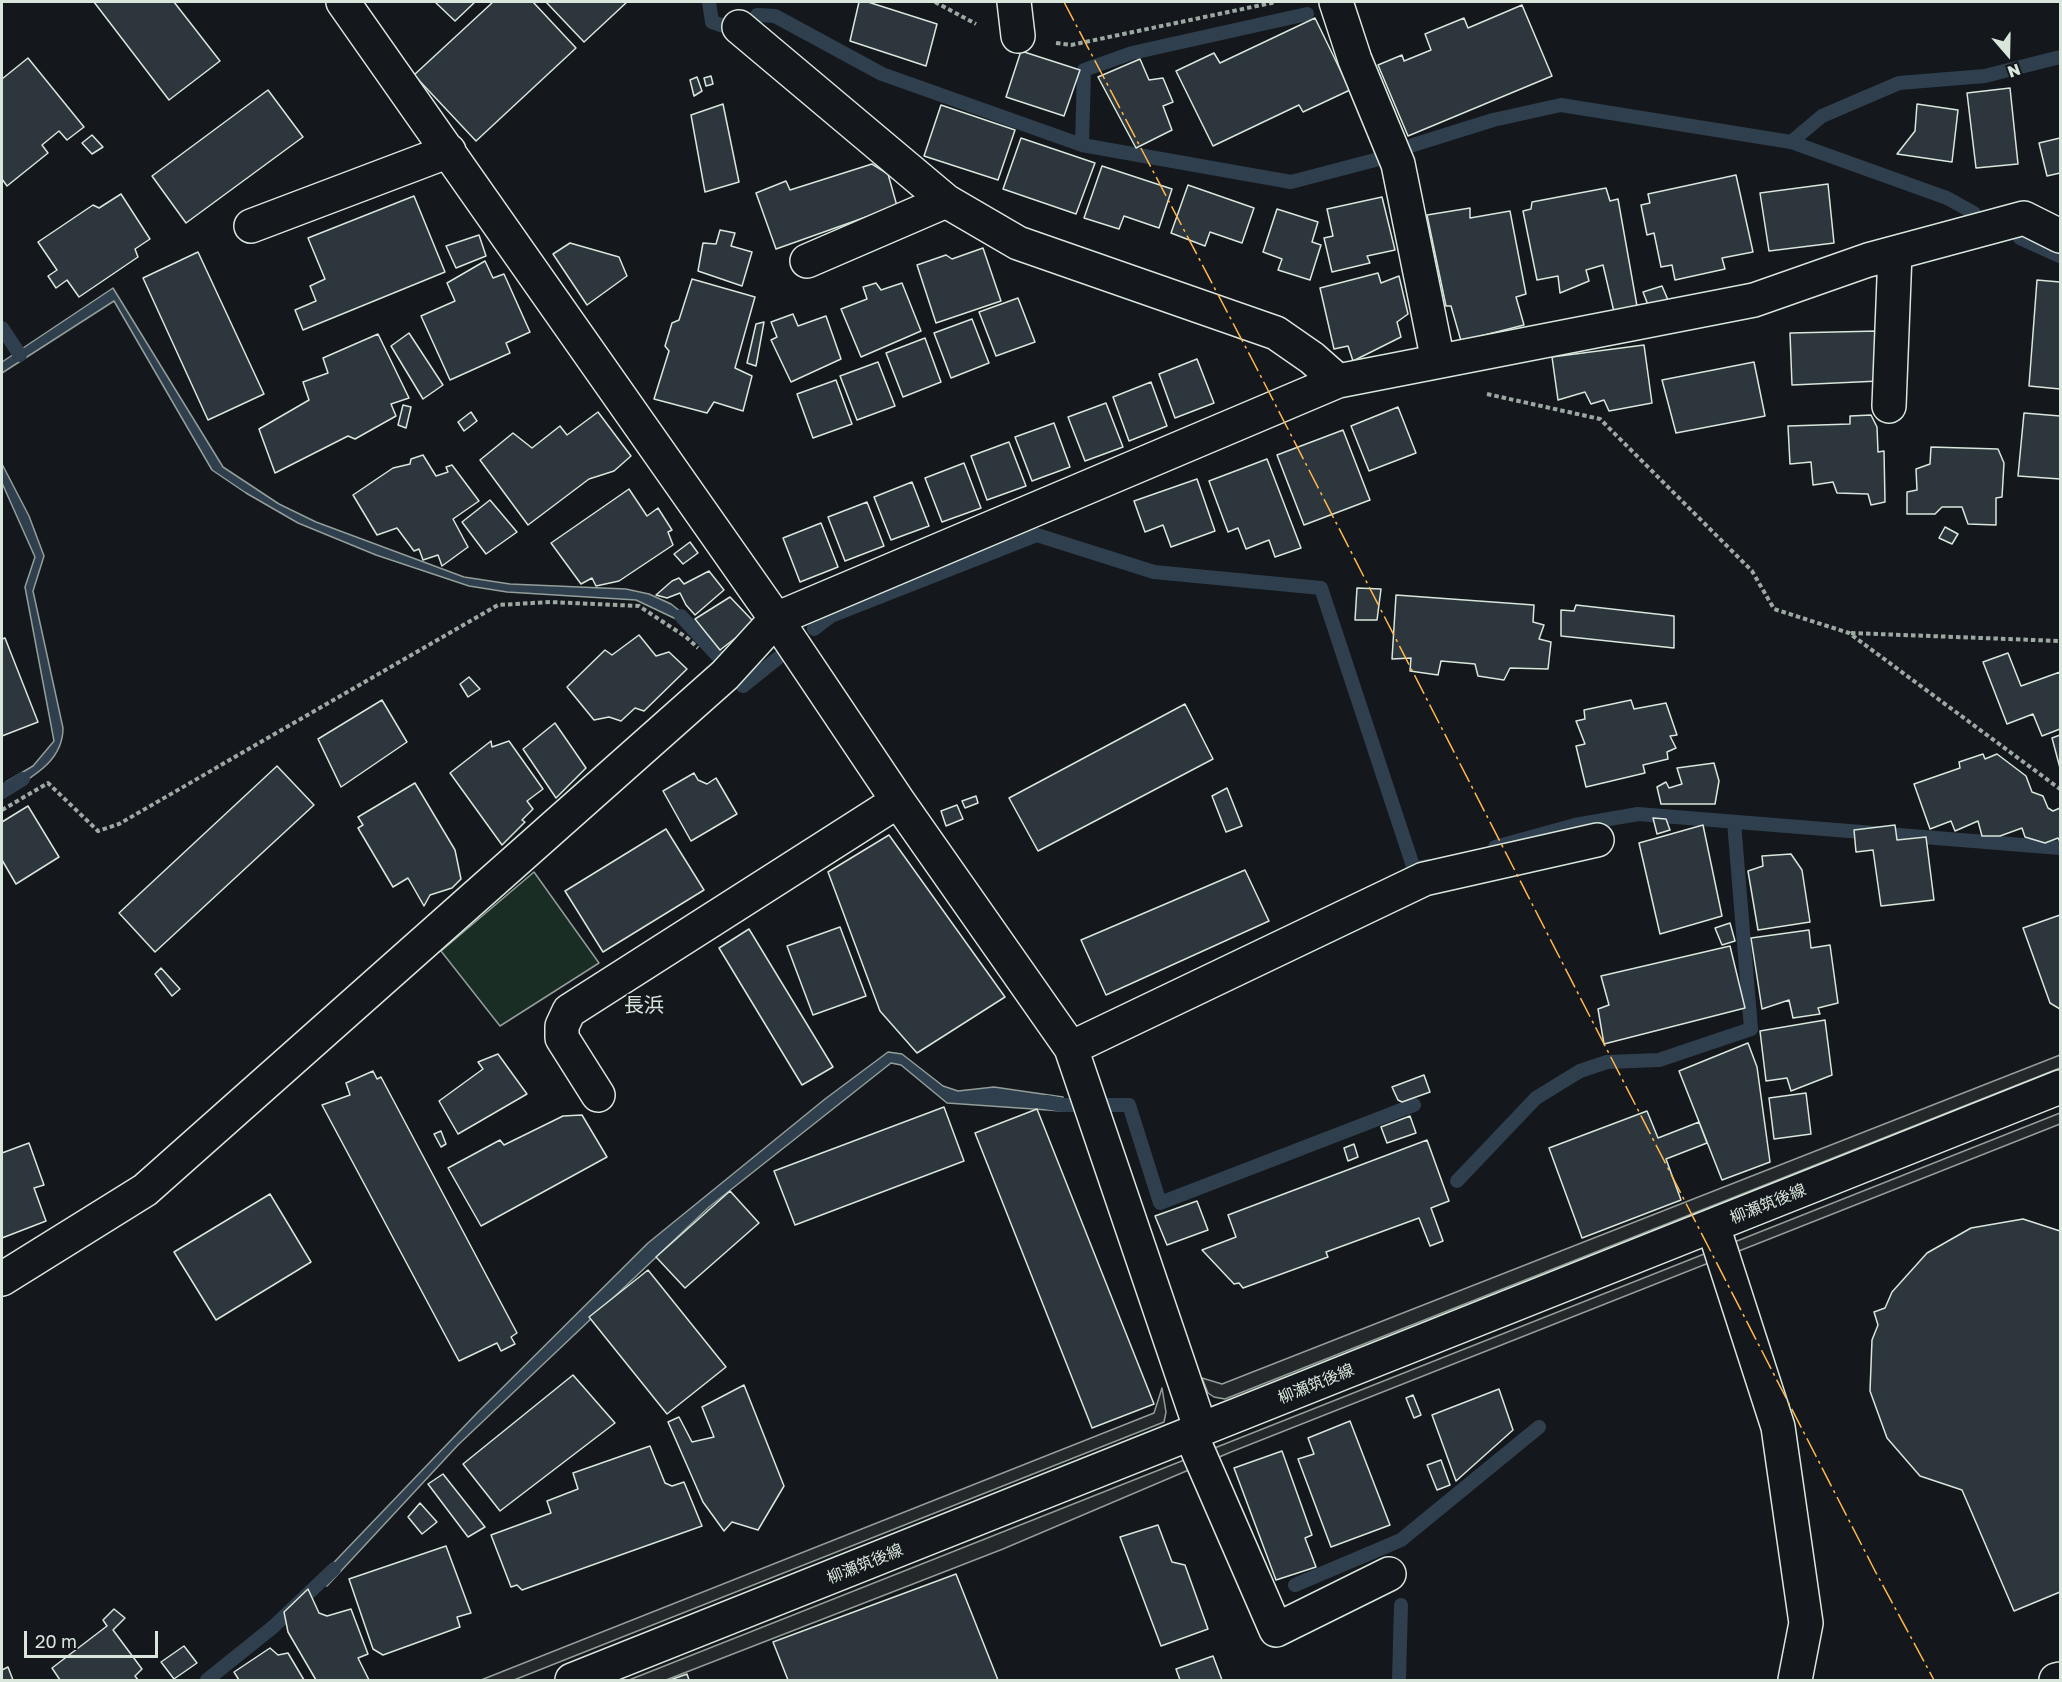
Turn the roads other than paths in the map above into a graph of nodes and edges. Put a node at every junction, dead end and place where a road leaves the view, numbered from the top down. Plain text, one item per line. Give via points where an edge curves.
1 (343, 2) edge
2 (1014, 2) edge
3 (1336, 2) edge
4 (739, 27) dead end
5 (1018, 36) road end
6 (449, 151) junction
7 (946, 201) junction
8 (250, 226) dead end
9 (2061, 236) edge
10 (1895, 253) junction
11 (807, 261) dead end
12 (1438, 362) junction
13 (1338, 381) junction
14 (1889, 406) dead end
15 (776, 619) junction
16 (898, 801) junction
17 (1597, 840) dead end
18 (1071, 1048) junction
19 (2061, 1087) edge
20 (598, 1095) dead end
21 (1713, 1226) junction
22 (2, 1279) edge
23 (1196, 1433) junction
24 (1389, 1574) dead end
25 (2061, 1679) edge
26 (572, 1680) edge
27 (1796, 1680) edge
28 (2056, 1680) edge

1 - 6 street
2 - 5 street
3 - 12 street via 1398,164
4 - 7 street
6 - 8 street
6 - 15 street
7 - 11 street
7 - 13 street via 1018,243 1276,333
9 - 10 street via 2024,218
10 - 12 street via 1754,300
10 - 14 street
12 - 13 street
13 - 15 street
15 - 16 street
15 - 22 street via 725,675 145,1190
16 - 18 street
16 - 20 street via 569,1011 562,1026 562,1038
17 - 18 street via 1424,879
18 - 23 street
19 - 21 street, 柳瀬筑後線
21 - 23 street, 柳瀬筑後線
21 - 27 street via 1778,1427 1806,1623
23 - 24 street via 1276,1630
23 - 26 street, 柳瀬筑後線
25 - 28 street

